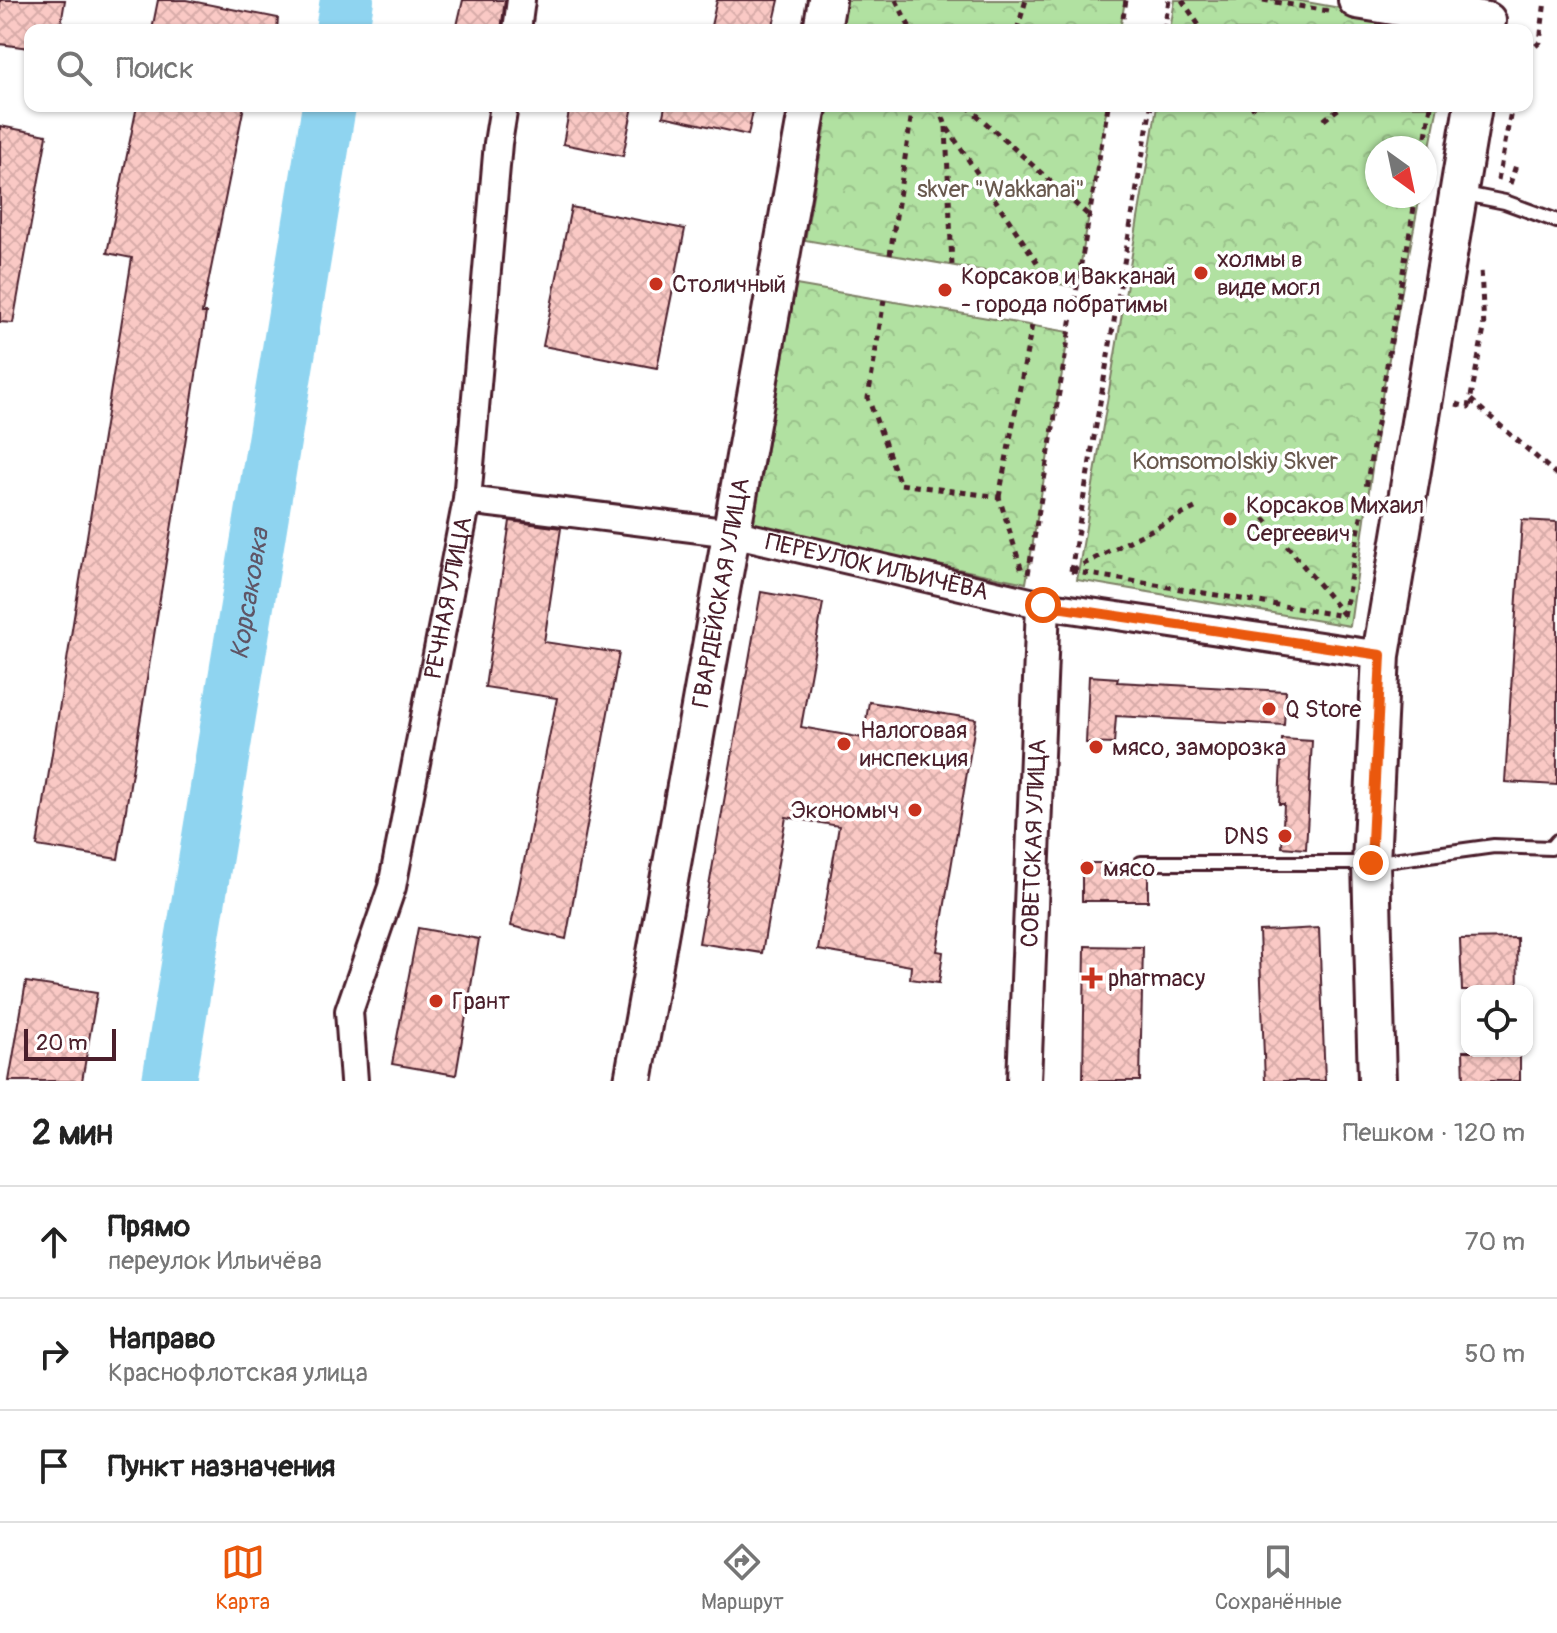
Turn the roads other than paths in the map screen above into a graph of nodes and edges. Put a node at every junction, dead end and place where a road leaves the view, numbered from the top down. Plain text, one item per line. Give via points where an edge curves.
1 (521, 0) edge
2 (827, 0) edge
3 (1357, 0) edge
4 (1488, 17) edge
5 (518, 24) edge
6 (823, 24) edge
7 (503, 112) edge
8 (807, 112) edge
9 (1472, 112) edge
10 (1459, 193) junction
11 (1557, 221) edge
12 (467, 500) junction
13 (732, 533) junction
14 (1035, 594) junction
15 (1381, 655) junction
16 (1557, 841) edge
17 (1141, 863) dead end
18 (1371, 863) junction
19 (354, 1081) edge
20 (633, 1081) edge
21 (1024, 1081) edge
22 (1377, 1081) edge

1 - 5 street
2 - 6 main road
3 - 4 main road
7 - 12 street, РЕЧНАЯ УЛИЦА
8 - 13 main road, ГВАРДЕЙСКАЯ УЛИЦА
9 - 10 main road
10 - 11 lane
10 - 15 main road
12 - 13 street, ПЕРЕУЛОК ИЛЬИЧЁВА
12 - 19 street, РЕЧНАЯ УЛИЦА via 392,887 349,1011
13 - 14 street, ПЕРЕУЛОК ИЛЬИЧЁВА
13 - 20 main road, ГВАРДЕЙСКАЯ УЛИЦА
14 - 15 street, ПЕРЕУЛОК ИЛЬИЧЁВА
14 - 21 street, СОВЕТСКАЯ УЛИЦА
15 - 18 main road
16 - 18 lane via 1551,848 1494,846
17 - 18 lane
18 - 22 main road

